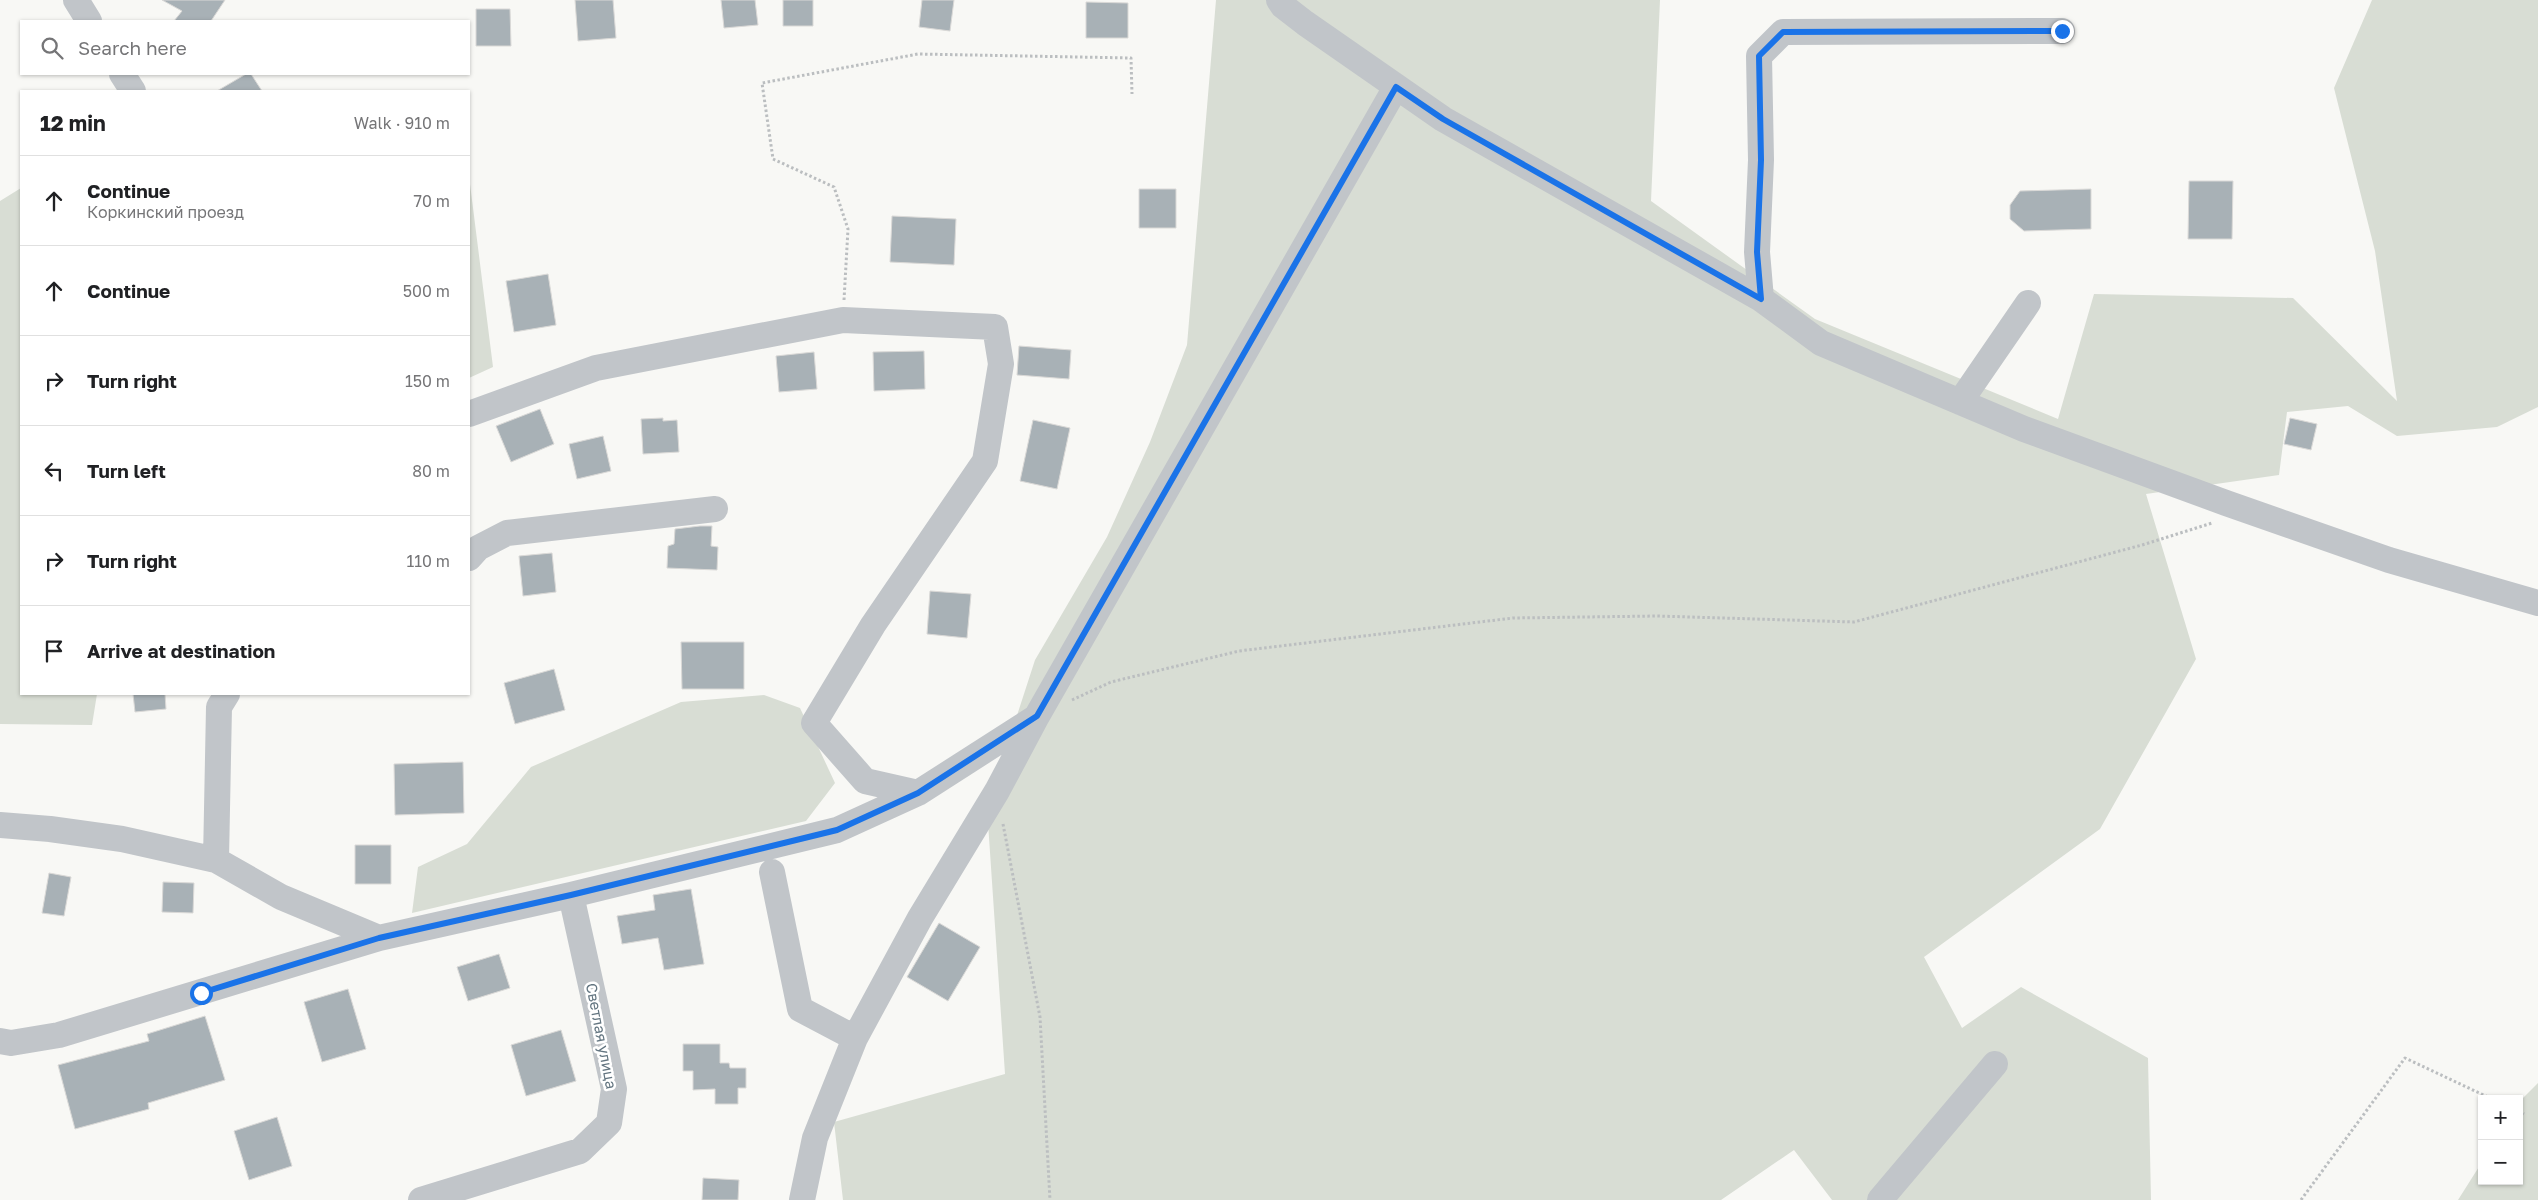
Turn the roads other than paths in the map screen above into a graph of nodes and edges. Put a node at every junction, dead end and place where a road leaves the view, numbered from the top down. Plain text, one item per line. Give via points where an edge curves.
1 (76, 0) edge
2 (1281, 3) edge
3 (88, 20) edge
4 (2062, 31) dead end
5 (123, 75) edge
6 (1396, 87) junction
7 (132, 90) edge
8 (1761, 299) junction
9 (2028, 303) dead end
10 (1960, 402) junction
11 (470, 414) edge
12 (715, 509) dead end
13 (470, 557) edge
14 (2538, 602) edge
15 (226, 695) edge
16 (1037, 716) junction
17 (918, 793) junction
18 (0, 824) edge
19 (216, 860) junction
20 (772, 872) dead end
21 (571, 895) junction
22 (379, 938) junction
23 (855, 1038) junction
24 (0, 1041) edge
25 (1995, 1064) dead end
26 (421, 1200) edge
27 (802, 1200) edge
28 (1880, 1200) edge

1 - 3 street
2 - 6 street
4 - 8 street via 1783,32 1759,56 1761,160 1757,252
5 - 7 street
6 - 8 street via 1443,119
6 - 16 street
8 - 10 street via 1820,343
9 - 10 street
10 - 14 street via 2024,429 2389,560
11 - 17 street via 596,368 843,320 995,327 1001,364 985,460 872,625 814,723 865,781
12 - 13 street via 507,533 478,548
15 - 19 street via 219,707
16 - 17 street
16 - 23 street
17 - 21 street via 837,830
18 - 19 street via 122,839
19 - 22 street via 281,897
20 - 23 street via 800,1008
21 - 22 street
21 - 26 street, Светлая улица via 614,1089 609,1123 580,1151
22 - 24 street via 60,1035 11,1043
23 - 27 street via 815,1138
25 - 28 street

